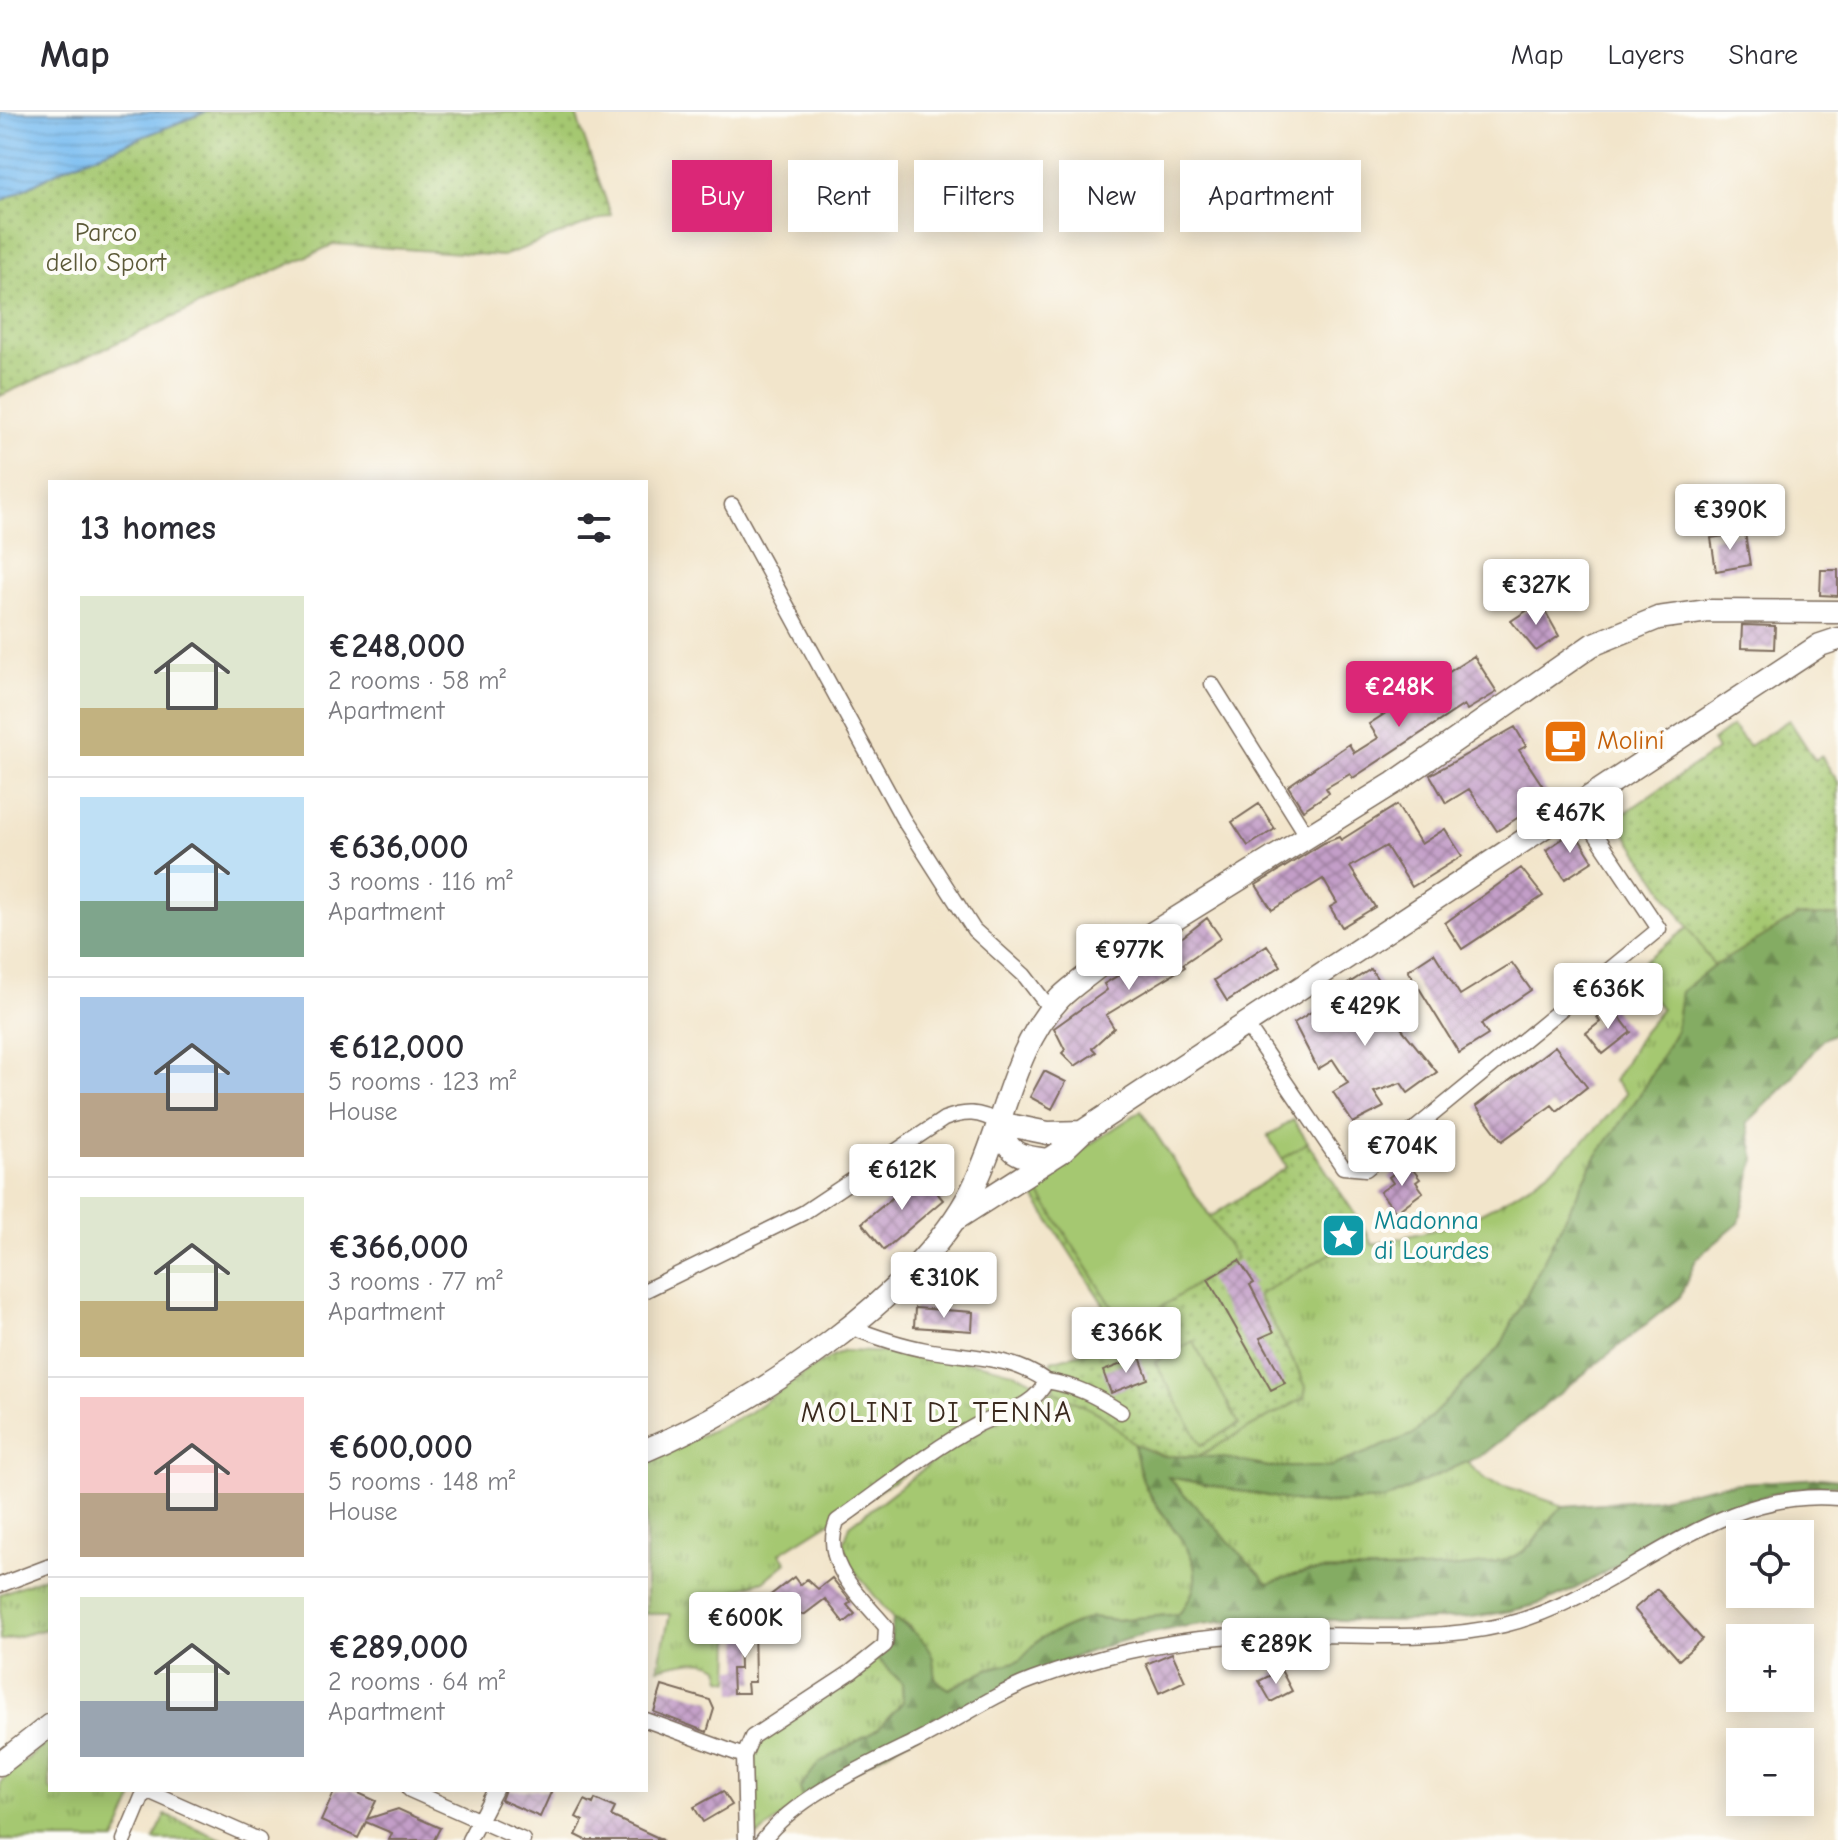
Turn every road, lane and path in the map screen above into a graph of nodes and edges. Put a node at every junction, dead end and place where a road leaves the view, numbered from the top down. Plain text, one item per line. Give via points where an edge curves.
1 (732, 505) dead end
2 (1829, 612) edge
3 (1829, 642) edge
4 (1212, 684) dead end
5 (1577, 806) junction
6 (1308, 837) junction
7 (1051, 1010) junction
8 (1246, 1024) junction
9 (999, 1123) junction
10 (1082, 1132) junction
11 (1049, 1160) junction
12 (955, 1220) junction
13 (648, 1289) edge
14 (848, 1326) junction
15 (1046, 1381) junction
16 (1121, 1412) dead end
17 (648, 1449) edge
18 (1838, 1498) edge
19 (48, 1567) edge
20 (0, 1585) edge
21 (648, 1721) edge
22 (48, 1727) edge
23 (744, 1756) junction
24 (0, 1764) edge
25 (144, 1792) edge
26 (150, 1792) edge
27 (415, 1792) edge
28 (494, 1792) edge
29 (478, 1819) junction
30 (124, 1840) edge
31 (259, 1840) edge
32 (469, 1840) edge
33 (523, 1840) edge
34 (746, 1840) edge
35 (763, 1840) edge

1 - 7 street via 903,819 974,930 1024,975
2 - 3 main road
2 - 6 main road via 1708,611 1658,618 1592,645
3 - 5 main road
4 - 6 street
5 - 8 main road
5 - 8 street via 1659,929 1366,1169 1343,1167
6 - 7 main road via 1098,967
7 - 9 main road via 1018,1069
8 - 10 main road
9 - 10 main road via 1048,1133
9 - 11 main road via 1004,1142 1013,1151
9 - 12 main road
9 - 13 street via 984,1113 962,1112 944,1119 803,1213
10 - 11 main road
11 - 12 main road
12 - 14 main road
14 - 15 street via 923,1350 1010,1364
14 - 17 main road via 779,1381
15 - 16 street via 1091,1393
15 - 23 street via 1029,1402 973,1427 837,1521 831,1536 836,1561 886,1627 885,1645 752,1737
18 - 35 street via 1783,1499 1685,1533 1554,1611 1502,1625 1418,1636 1210,1638 1116,1654 1044,1677 864,1766 771,1829
19 - 20 street
21 - 23 street
22 - 24 main road
23 - 34 street
25 - 30 street
26 - 31 street
27 - 29 street
28 - 29 street
29 - 32 street
29 - 33 street

